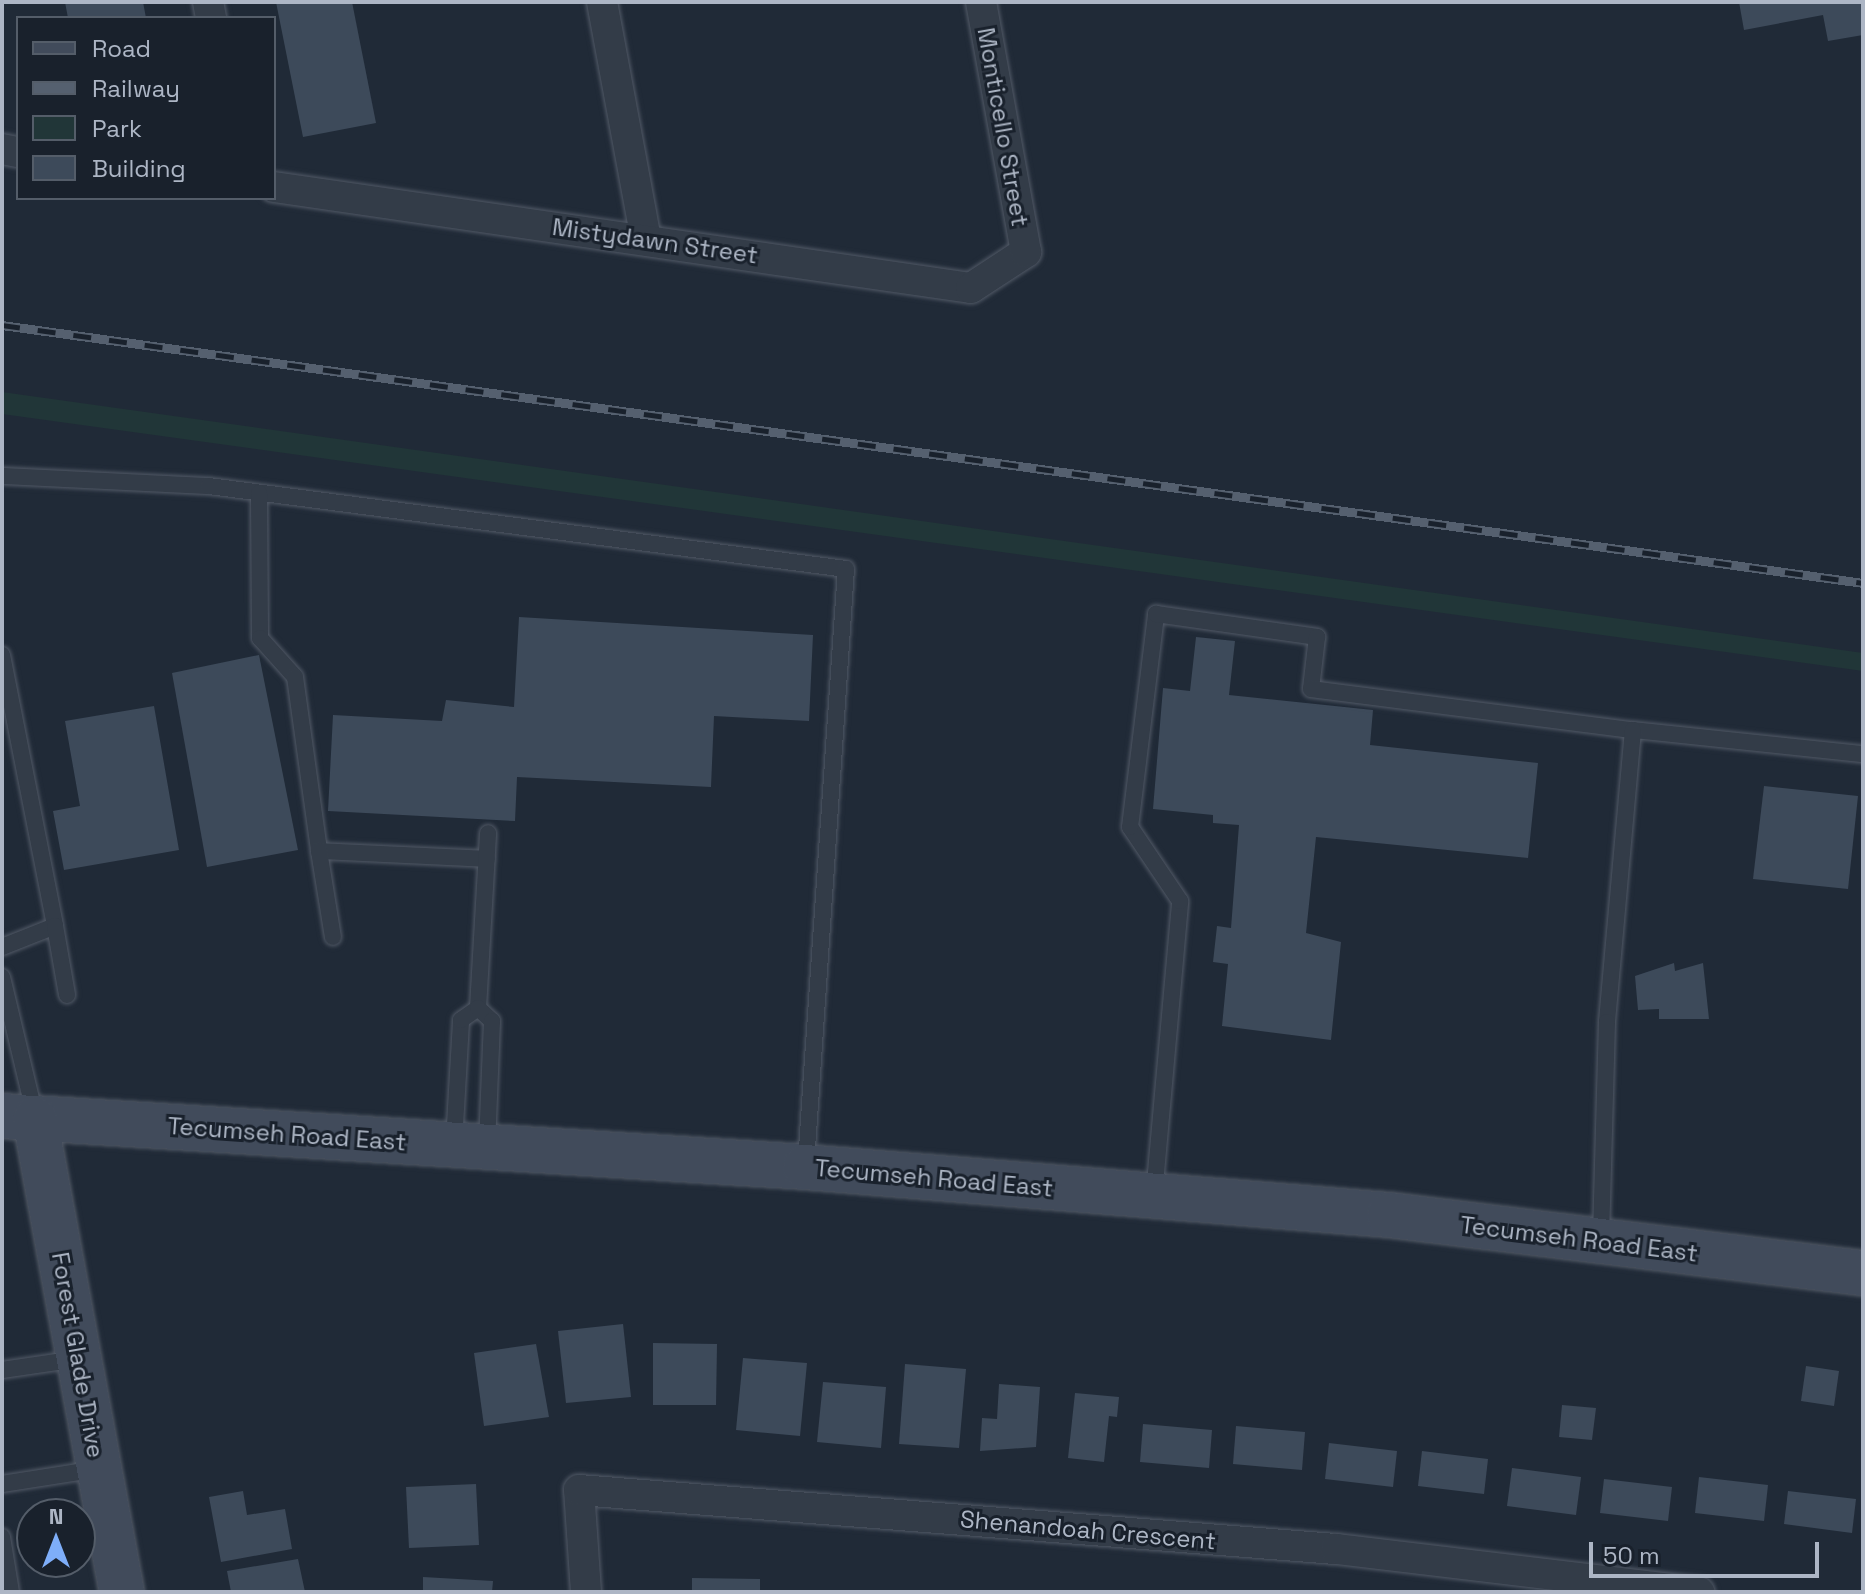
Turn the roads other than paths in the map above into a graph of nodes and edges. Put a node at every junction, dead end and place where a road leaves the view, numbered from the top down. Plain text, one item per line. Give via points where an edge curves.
1 (602, 2) edge
2 (981, 2) edge
3 (276, 187) edge
4 (646, 239) junction
5 (1026, 252) joint
6 (2, 476) edge
7 (259, 493) junction
8 (2, 655) edge
9 (1633, 730) junction
10 (1863, 754) edge
11 (488, 833) dead end
12 (319, 851) junction
13 (487, 859) junction
14 (55, 926) junction
15 (333, 937) dead end
16 (2, 947) edge
17 (2, 977) edge
18 (67, 995) dead end
19 (478, 1008) junction
20 (19, 1117) edge
21 (470, 1146) junction
22 (805, 1167) junction
23 (1154, 1196) junction
24 (1601, 1241) junction
25 (1863, 1273) edge
26 (79, 1359) junction
27 (2, 1370) edge
28 (99, 1468) junction
29 (2, 1484) edge
30 (2, 1537) edge
31 (11, 1592) edge
32 (122, 1592) edge
33 (586, 1592) edge
34 (1699, 1592) edge

1 - 4 street
2 - 5 street, Monticello Street
3 - 4 street, Mistydawn Street
4 - 5 street, Mistydawn Street via 971,288
6 - 7 lane
7 - 12 lane via 260,638 295,677
7 - 22 lane via 846,569
8 - 14 lane
9 - 10 lane
9 - 23 lane via 1311,689 1317,637 1156,614 1130,827 1180,901
9 - 24 lane via 1607,1022
11 - 13 lane
12 - 13 lane
12 - 15 lane
13 - 19 lane
14 - 16 lane
14 - 18 lane
17 - 20 lane
19 - 21 lane via 492,1021
19 - 21 lane via 461,1020
20 - 21 main road, Tecumseh Road East
20 - 26 main road, Forest Glade Drive
21 - 22 main road, Tecumseh Road East
22 - 23 main road, Tecumseh Road East
23 - 24 main road, Tecumseh Road East
24 - 25 main road, Tecumseh Road East
26 - 27 lane
26 - 28 main road, Forest Glade Drive
28 - 29 lane
28 - 32 main road, Forest Glade Drive
30 - 31 lane
33 - 34 street, Shenandoah Crescent via 579,1490 1336,1549

